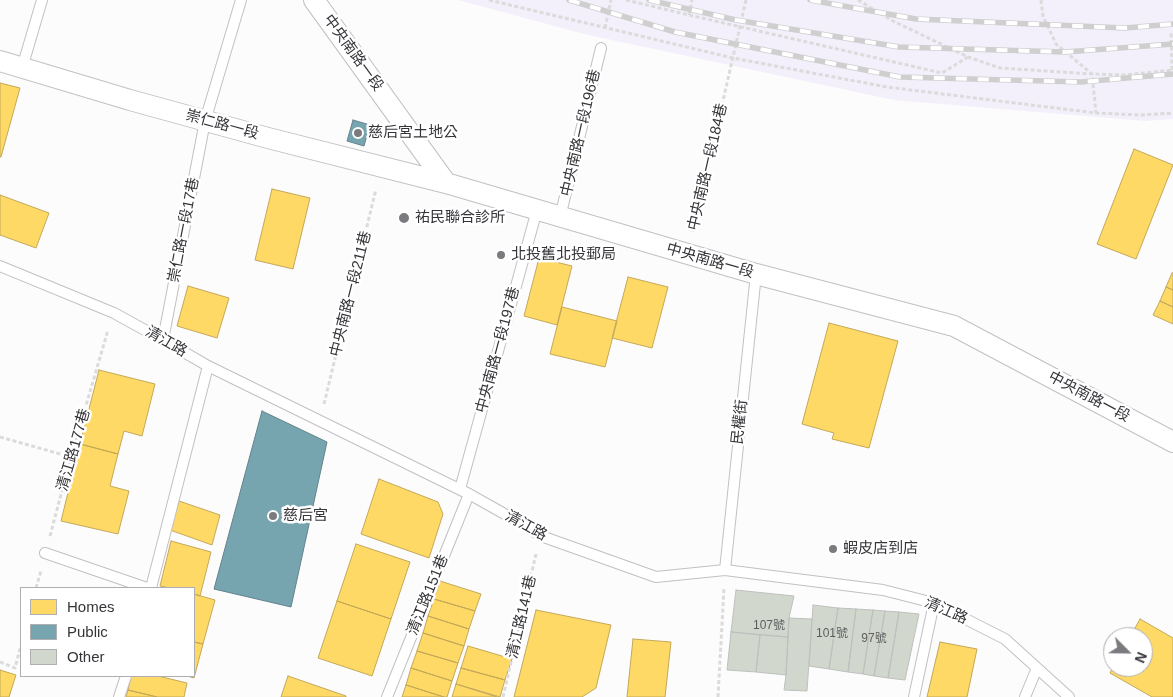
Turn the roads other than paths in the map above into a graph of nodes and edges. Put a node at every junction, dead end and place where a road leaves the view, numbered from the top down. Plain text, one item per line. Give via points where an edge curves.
1 (42, 0) edge
2 (240, 0) edge
3 (314, 0) edge
4 (601, 48) dead end
5 (0, 61) edge
6 (22, 68) junction
7 (205, 120) junction
8 (446, 183) junction
9 (537, 210) junction
10 (560, 217) junction
11 (0, 266) edge
12 (756, 274) junction
13 (163, 340) junction
14 (208, 366) junction
15 (1173, 442) edge
16 (465, 492) junction
17 (46, 553) road end
18 (725, 570) junction
19 (146, 587) edge
20 (149, 587) edge
21 (934, 603) junction
22 (1037, 668) junction
23 (126, 677) edge
24 (119, 697) edge
25 (387, 697) edge
26 (914, 697) edge
27 (1025, 697) edge
28 (1070, 697) edge

1 - 6 lane
2 - 7 lane, 崇仁路一段17巷
3 - 8 street, 中央南路一段
4 - 10 lane, 中央南路一段196巷
5 - 6 street, 崇仁路一段
6 - 7 street, 崇仁路一段
7 - 8 street, 崇仁路一段
7 - 13 lane, 崇仁路一段17巷
8 - 9 street, 中央南路一段
9 - 10 street, 中央南路一段
9 - 16 lane, 中央南路一段197巷
10 - 12 street, 中央南路一段
11 - 13 lane, 清江路 via 114,313
12 - 15 street, 中央南路一段 via 954,326
12 - 18 lane, 民權街
13 - 14 lane, 清江路
14 - 16 lane, 清江路
14 - 20 lane
16 - 18 lane, 清江路 via 540,536 656,577
16 - 25 lane, 清江路151巷
17 - 19 lane
18 - 21 lane, 清江路 via 883,590
21 - 22 lane, 清江路 via 1005,639
21 - 26 lane
22 - 27 lane
22 - 28 lane, 清江路
23 - 24 lane

